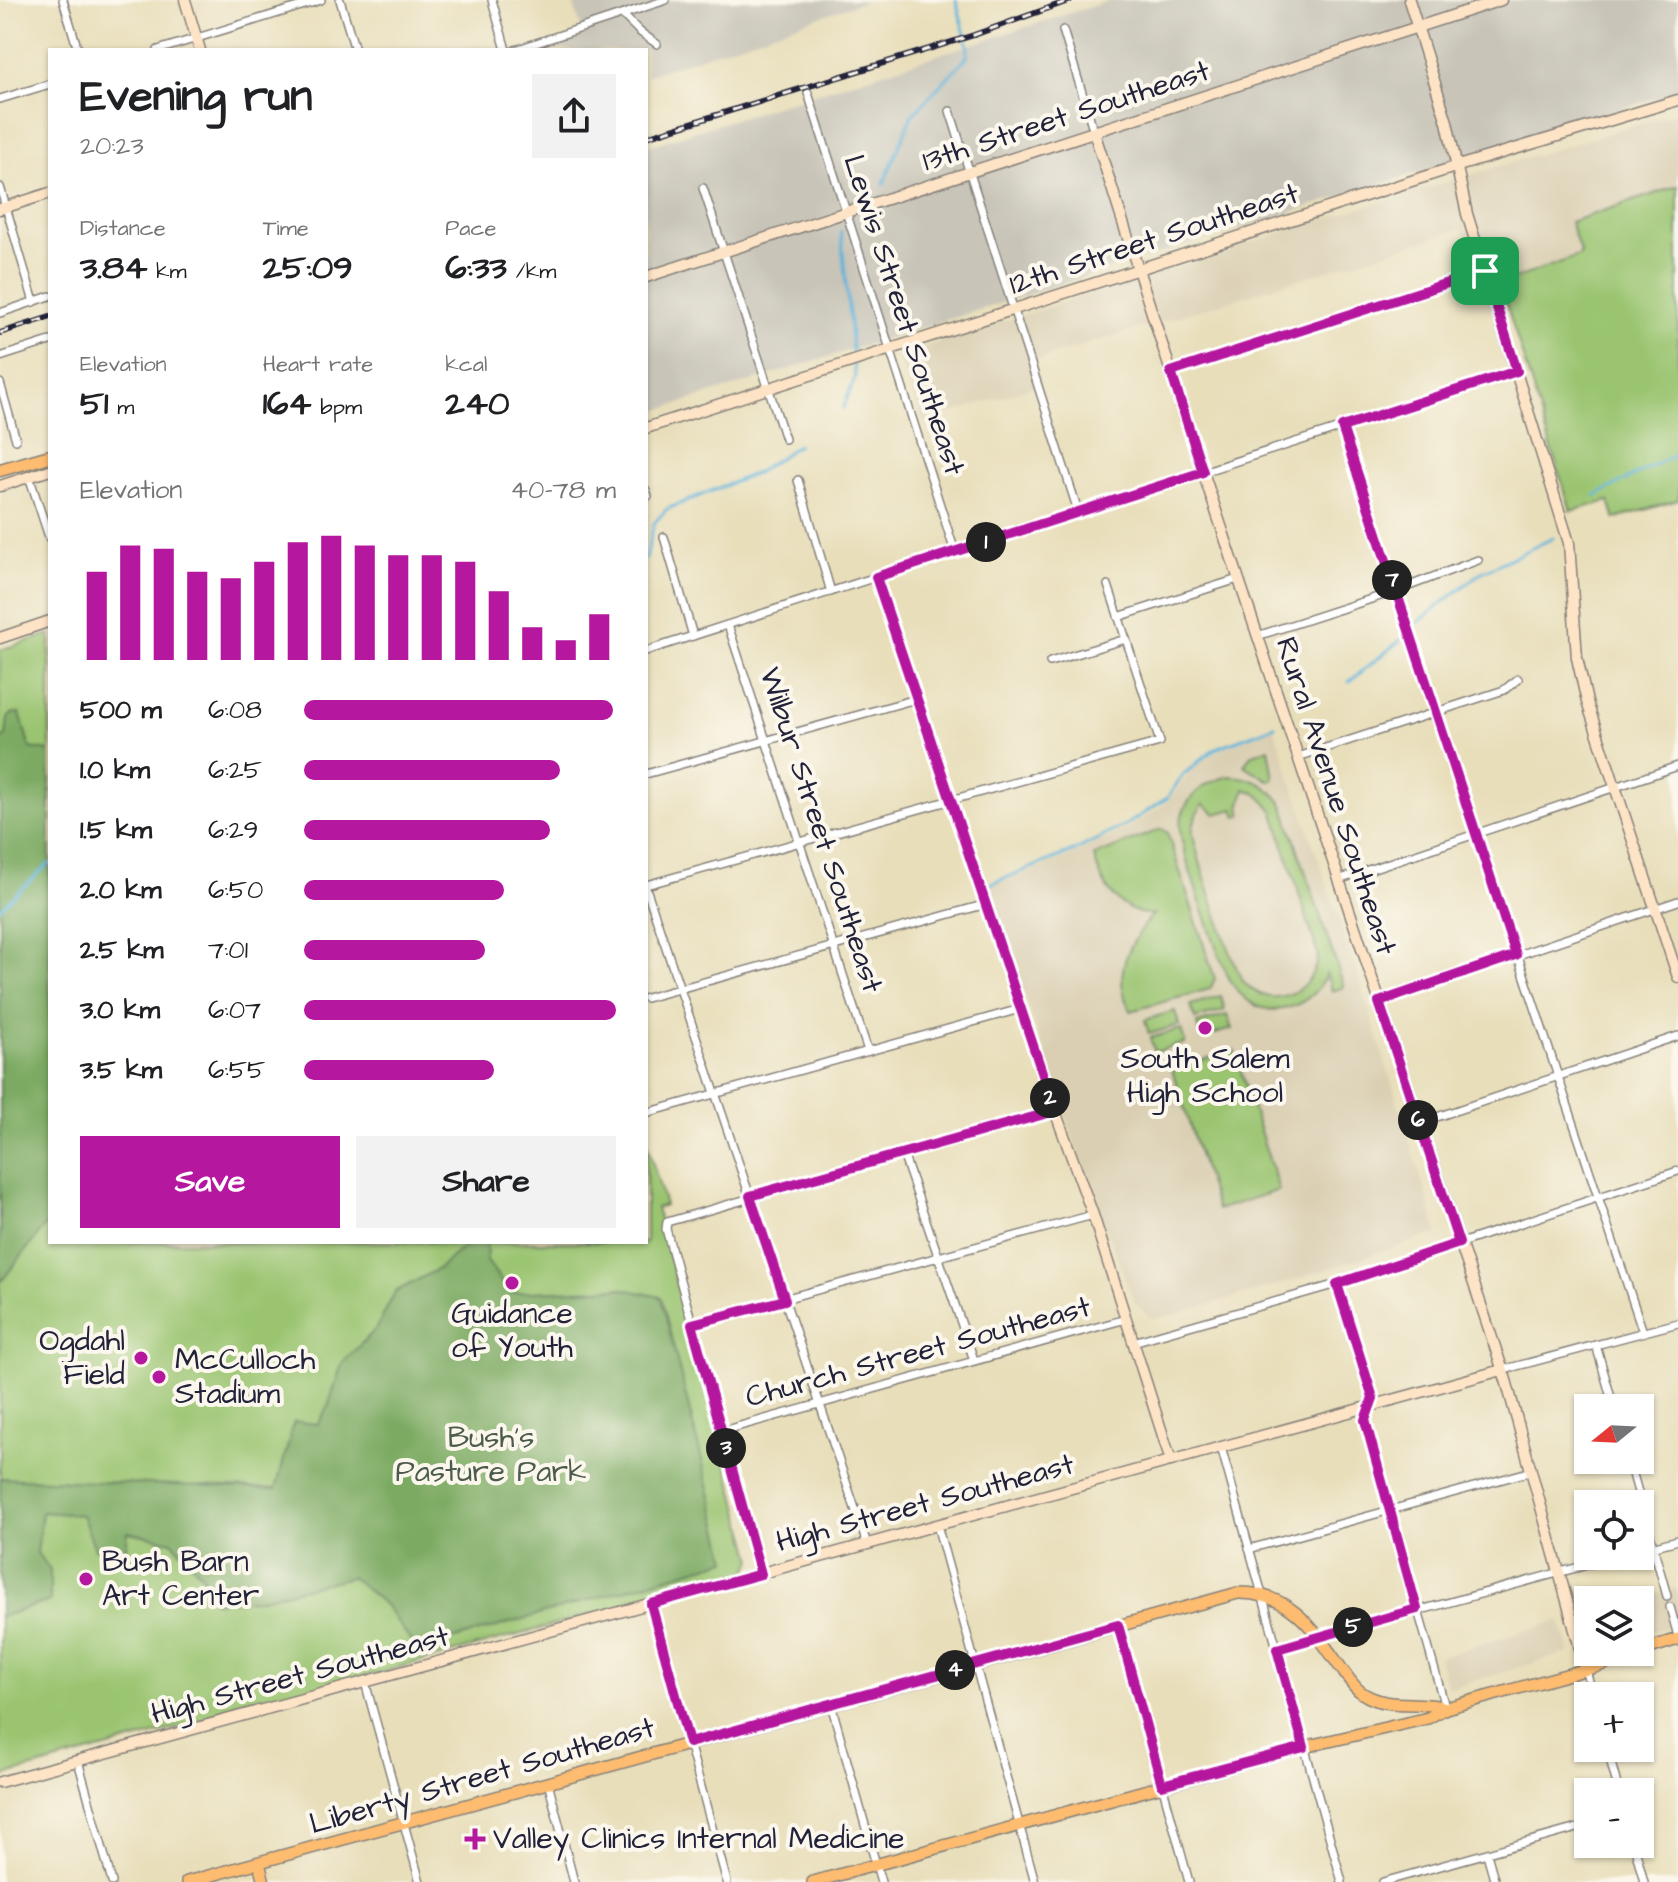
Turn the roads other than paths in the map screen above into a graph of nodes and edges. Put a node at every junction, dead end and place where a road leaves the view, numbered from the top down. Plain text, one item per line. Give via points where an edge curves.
1 (63, 0) edge
2 (185, 0) edge
3 (321, 0) edge
4 (340, 0) edge
5 (492, 0) edge
6 (666, 0) edge
7 (1409, 0) edge
8 (1501, 0) edge
9 (623, 15) junction
10 (1418, 27) junction
11 (1063, 30) dead end
12 (196, 38) junction
13 (657, 44) dead end
14 (77, 48) edge
15 (164, 48) edge
16 (199, 48) edge
17 (354, 48) edge
18 (505, 48) edge
19 (521, 48) edge
20 (48, 85) edge
21 (808, 93) dead end
22 (0, 99) edge
23 (1678, 100) edge
24 (950, 111) dead end
25 (1094, 132) junction
26 (1458, 166) junction
27 (970, 172) junction
28 (0, 187) edge
29 (703, 188) dead end
30 (48, 194) edge
31 (3, 208) edge
32 (846, 212) junction
33 (724, 252) junction
34 (1138, 269) junction
35 (1485, 271) junction
36 (648, 276) edge
37 (48, 297) edge
38 (34, 302) junction
39 (1014, 310) junction
40 (0, 313) edge
41 (48, 342) edge
42 (890, 349) junction
43 (0, 357) edge
44 (1517, 371) junction
45 (1171, 372) junction
46 (0, 383) edge
47 (768, 388) junction
48 (648, 427) edge
49 (1342, 427) junction
50 (785, 439) dead end
51 (16, 440) dead end
52 (48, 457) edge
53 (0, 470) edge
54 (48, 471) edge
55 (1203, 472) junction
56 (29, 476) junction
57 (798, 480) dead end
58 (0, 486) edge
59 (1078, 511) junction
60 (48, 534) edge
61 (664, 537) dead end
62 (955, 552) junction
63 (1478, 560) dead end
64 (876, 577) junction
65 (1238, 579) junction
66 (1108, 585) dead end
67 (1396, 591) junction
68 (831, 592) junction
69 (1118, 617) junction
70 (48, 622) edge
71 (728, 625) junction
72 (693, 636) junction
73 (1257, 636) junction
74 (0, 638) edge
75 (1126, 639) junction
76 (648, 650) edge
77 (1050, 662) dead end
78 (1518, 679) dead end
79 (916, 699) junction
80 (1435, 712) junction
81 (765, 740) junction
82 (1298, 757) junction
83 (1678, 766) edge
84 (648, 773) edge
85 (1615, 787) junction
86 (950, 803) junction
87 (1476, 833) junction
88 (800, 843) junction
89 (1338, 880) junction
90 (648, 886) edge
91 (648, 893) edge
92 (1678, 901) edge
93 (983, 905) junction
94 (1655, 909) junction
95 (833, 947) junction
96 (1516, 955) junction
97 (1678, 977) edge
98 (680, 988) junction
99 (648, 997) edge
100 (1379, 1002) junction
101 (1020, 1009) junction
102 (1678, 1036) edge
103 (868, 1051) junction
104 (1557, 1077) junction
105 (715, 1093) junction
106 (1055, 1111) junction
107 (648, 1112) edge
108 (1419, 1123) junction
109 (903, 1154) junction
110 (1678, 1171) edge
111 (750, 1196) junction
112 (1597, 1197) junction
113 (1093, 1215) junction
114 (1459, 1243) junction
115 (940, 1257) junction
116 (1337, 1284) junction
117 (785, 1300) junction
118 (1126, 1319) junction
119 (1678, 1323) edge
120 (692, 1324) junction
121 (1643, 1332) junction
122 (1133, 1342) junction
123 (1596, 1345) junction
124 (974, 1360) junction
125 (1502, 1370) junction
126 (1610, 1394) edge
127 (819, 1403) junction
128 (1368, 1407) junction
129 (722, 1431) junction
130 (1221, 1447) junction
131 (1171, 1461) junction
132 (1532, 1471) junction
133 (1389, 1511) junction
134 (937, 1525) junction
135 (1678, 1540) edge
136 (867, 1544) junction
137 (1654, 1547) joint
138 (1249, 1549) junction
139 (1574, 1567) edge
140 (1560, 1570) junction
141 (761, 1574) junction
142 (1262, 1595) junction
143 (1667, 1596) dead end
144 (651, 1604) junction
145 (1670, 1607) dead end
146 (1417, 1609) junction
147 (1118, 1625) junction
148 (1319, 1637) junction
149 (1678, 1637) edge
150 (1654, 1646) edge
151 (1277, 1649) junction
152 (975, 1664) junction
153 (1598, 1666) edge
154 (1586, 1670) junction
155 (365, 1682) junction
156 (1589, 1682) edge
157 (831, 1704) junction
158 (1446, 1708) junction
159 (689, 1743) junction
160 (1304, 1747) junction
161 (78, 1761) junction
162 (0, 1782) edge
163 (548, 1782) junction
164 (1162, 1785) junction
165 (404, 1823) junction
166 (1019, 1825) junction
167 (1574, 1829) edge
168 (1487, 1854) junction
169 (1638, 1858) edge
170 (259, 1863) junction
171 (876, 1864) junction
172 (112, 1882) edge
173 (187, 1882) edge
174 (264, 1882) edge
175 (420, 1882) edge
176 (574, 1882) edge
177 (727, 1882) edge
178 (813, 1882) edge
179 (881, 1882) edge
180 (1035, 1882) edge
181 (1189, 1882) edge
182 (1342, 1882) edge
183 (1383, 1882) edge
184 (1495, 1882) edge
185 (1644, 1882) edge

1 - 14 street
2 - 12 street
3 - 12 street
4 - 17 street
5 - 18 street
6 - 9 street
7 - 10 street
8 - 10 street, 13th Street Southeast
9 - 13 street
9 - 19 street
10 - 25 street, 13th Street Southeast
10 - 26 street
11 - 25 street, Rural Avenue Southeast
12 - 15 street
12 - 16 street
20 - 22 street
21 - 32 street, Lewis Street Southeast
23 - 26 street, 12th Street Southeast
24 - 27 street
25 - 27 street, 13th Street Southeast
25 - 34 street, Rural Avenue Southeast
26 - 34 street, 12th Street Southeast
26 - 35 street
27 - 32 street, 13th Street Southeast
27 - 39 street
28 - 31 street
29 - 33 street
30 - 31 street
31 - 38 street
32 - 33 street, 13th Street Southeast
32 - 42 street, Lewis Street Southeast
33 - 36 street, 13th Street Southeast
33 - 47 street
34 - 39 street, 12th Street Southeast
34 - 45 street, Rural Avenue Southeast
35 - 44 street
35 - 45 street
37 - 38 street
38 - 40 street
39 - 42 street, 12th Street Southeast
39 - 59 street
41 - 43 street
42 - 47 street, 12th Street Southeast
42 - 62 street, Lewis Street Southeast
44 - 49 street
44 - 85 street via 1569,543 1580,678
45 - 55 street, Rural Avenue Southeast
46 - 51 street
47 - 48 street, 12th Street Southeast
47 - 50 street
49 - 55 street
49 - 67 street
52 - 53 highway
54 - 56 street
55 - 59 street
55 - 65 street, Rural Avenue Southeast
56 - 58 street
56 - 60 street
57 - 68 street
59 - 62 street
61 - 72 street
62 - 64 street
63 - 67 street
64 - 68 street
64 - 79 street
65 - 69 street
65 - 73 street, Rural Avenue Southeast
66 - 69 street
67 - 73 street
67 - 80 street
68 - 71 street
69 - 75 street
70 - 74 street
71 - 72 street
71 - 81 street, Wilbur Street Southeast
72 - 76 street
73 - 82 street, Rural Avenue Southeast
75 - 77 street
75 - 86 street via 1160,742
78 - 80 street via 1504,690
79 - 81 street
79 - 86 street
80 - 82 street
80 - 87 street
81 - 84 street
81 - 88 street, Wilbur Street Southeast
82 - 89 street, Rural Avenue Southeast
83 - 85 street
85 - 87 street
85 - 94 street
86 - 88 street
86 - 93 street
87 - 89 street
87 - 96 street
88 - 90 street
88 - 95 street, Wilbur Street Southeast
89 - 100 street, Rural Avenue Southeast
91 - 98 street
92 - 94 street
93 - 95 street
93 - 101 street
94 - 96 street
94 - 97 street
95 - 98 street
95 - 103 street, Wilbur Street Southeast
96 - 100 street
96 - 104 street
98 - 99 street
98 - 105 street
100 - 108 street, Rural Avenue Southeast
101 - 103 street
101 - 106 street
102 - 104 street
103 - 105 street
104 - 108 street
104 - 112 street
105 - 107 street
105 - 111 street
106 - 109 street
106 - 113 street
108 - 114 street, Rural Avenue Southeast
109 - 111 street
109 - 115 street
110 - 112 street, Church Street Southeast
111 - 117 street
111 - 120 street via 667,1222
112 - 114 street, Church Street Southeast
112 - 121 street
113 - 115 street
113 - 118 street
114 - 116 street, Church Street Southeast
114 - 125 street, Rural Avenue Southeast
115 - 117 street
115 - 124 street
116 - 122 street, Church Street Southeast
116 - 128 street via 1372,1395
117 - 120 street
117 - 127 street
118 - 122 street
118 - 124 street, Church Street Southeast
119 - 121 street, High Street Southeast
120 - 129 street
121 - 123 street, High Street Southeast
122 - 131 street
123 - 125 street, High Street Southeast
123 - 126 street
124 - 127 street, Church Street Southeast
125 - 128 street, High Street Southeast
125 - 132 street, Rural Avenue Southeast
127 - 129 street, Church Street Southeast
127 - 136 street
128 - 130 street, High Street Southeast
128 - 133 street via 1365,1420
129 - 141 street
130 - 131 street, High Street Southeast
130 - 138 street
131 - 134 street, High Street Southeast
132 - 133 street
132 - 140 street, Rural Avenue Southeast
133 - 138 street
133 - 146 street
134 - 136 street, High Street Southeast
134 - 152 street
135 - 137 street
136 - 141 street, High Street Southeast
137 - 143 street
138 - 142 street
139 - 140 street
140 - 146 street
140 - 154 street, Rural Avenue Southeast
141 - 144 street, High Street Southeast
142 - 147 main road, Liberty Street Southeast via 1238,1593
142 - 148 main road, Liberty Street Southeast via 1287,1604
142 - 151 street
144 - 155 street, High Street Southeast
144 - 159 street
145 - 149 street
146 - 148 street
146 - 158 street
147 - 152 main road, Liberty Street Southeast
147 - 164 street
148 - 151 street
148 - 158 main road, Liberty Street Southeast via 1364,1694 1407,1707
149 - 150 main road
151 - 160 street
152 - 157 main road, Liberty Street Southeast
152 - 166 street
153 - 154 main road
154 - 156 street
154 - 158 main road
155 - 161 street, High Street Southeast
155 - 165 street
157 - 159 main road, Liberty Street Southeast
157 - 171 street
158 - 160 main road via 1428,1718
159 - 163 main road, Liberty Street Southeast
159 - 177 street
160 - 164 main road
160 - 182 street
161 - 162 street, High Street Southeast
161 - 172 street
163 - 165 main road, Liberty Street Southeast
163 - 176 street
164 - 166 main road
164 - 181 street
165 - 170 main road, Liberty Street Southeast
165 - 175 street
166 - 171 main road
166 - 180 street
167 - 168 street
168 - 183 street
168 - 184 street
169 - 185 street
170 - 173 main road, Liberty Street Southeast
170 - 174 main road
171 - 178 main road
171 - 179 street

